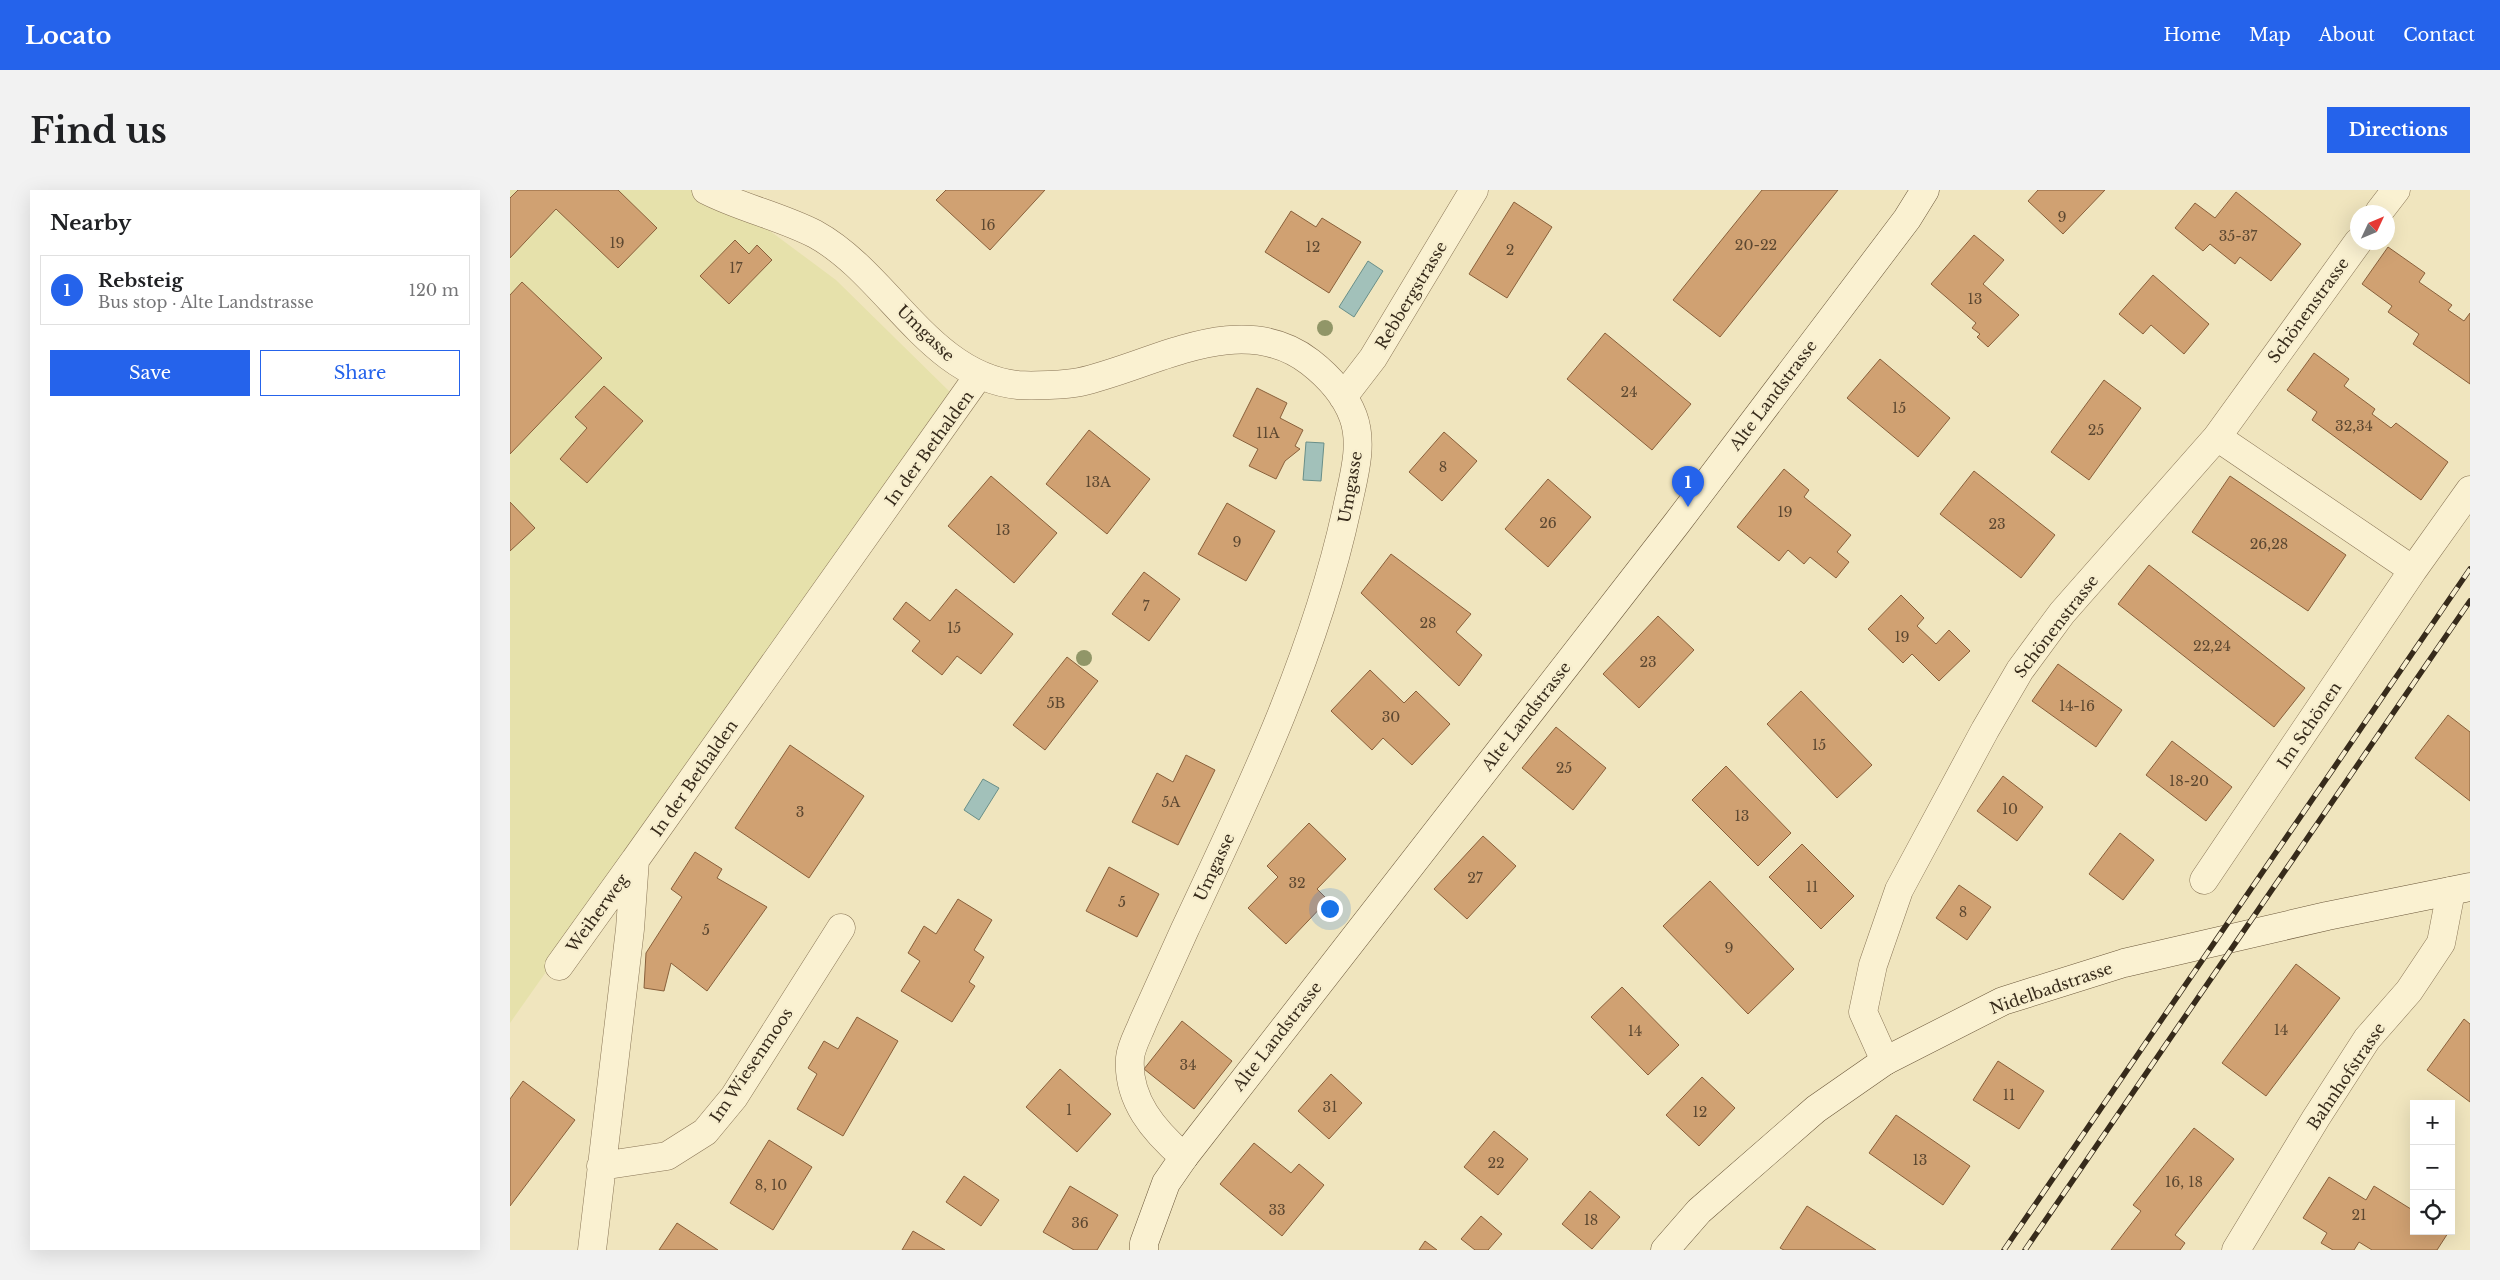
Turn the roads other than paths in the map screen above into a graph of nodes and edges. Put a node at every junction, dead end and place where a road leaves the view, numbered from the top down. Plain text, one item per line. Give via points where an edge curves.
1 (706, 190) edge
2 (1474, 190) edge
3 (1925, 190) edge
4 (2396, 190) edge
5 (2384, 205) edge
6 (2352, 250) edge
7 (979, 375) junction
8 (1343, 397) junction
9 (2217, 437) junction
10 (2470, 490) edge
11 (2413, 570) junction
12 (635, 860) junction
13 (2204, 880) dead end
14 (2461, 889) edge
15 (842, 928) dead end
16 (559, 966) dead end
17 (1885, 1060) junction
18 (1184, 1157) junction
19 (601, 1166) junction
20 (592, 1250) edge
21 (1144, 1250) edge
22 (1666, 1250) edge
23 (2236, 1250) edge

1 - 7 street, Umgasse via 815,234 874,281 952,360
2 - 8 street, Rebbergstrasse via 1373,358
3 - 18 street, Alte Landstrasse via 1907,219 1677,523
4 - 5 street
6 - 9 street, Schönenstrasse
7 - 8 street, Umgasse via 1018,385 1076,383 1211,342 1236,338 1265,340 1284,346 1325,373
7 - 12 street, In der Bethalden
8 - 18 street, Umgasse via 1354,417 1358,435 1357,464 1337,554 1295,680 1261,767 1130,1054 1140,1109
9 - 11 street
9 - 17 street, Schönenstrasse via 2062,613 2020,670 1917,856 1900,890 1876,956 1863,1012
10 - 11 street, Im Schönen
11 - 13 street, Im Schönen
12 - 16 street, Weiherweg
12 - 19 street via 630,929
14 - 17 street, Nidelbadstrasse via 2124,963 2002,1001
14 - 23 street, Bahnhofstrasse via 2441,943 2409,991 2367,1039
15 - 19 street, Im Wiesenmoos via 734,1097 705,1132 666,1156
17 - 22 street, Nidelbadstrasse via 1816,1108 1764,1152 1699,1211
18 - 21 street, Alte Landstrasse via 1166,1183
19 - 20 street

